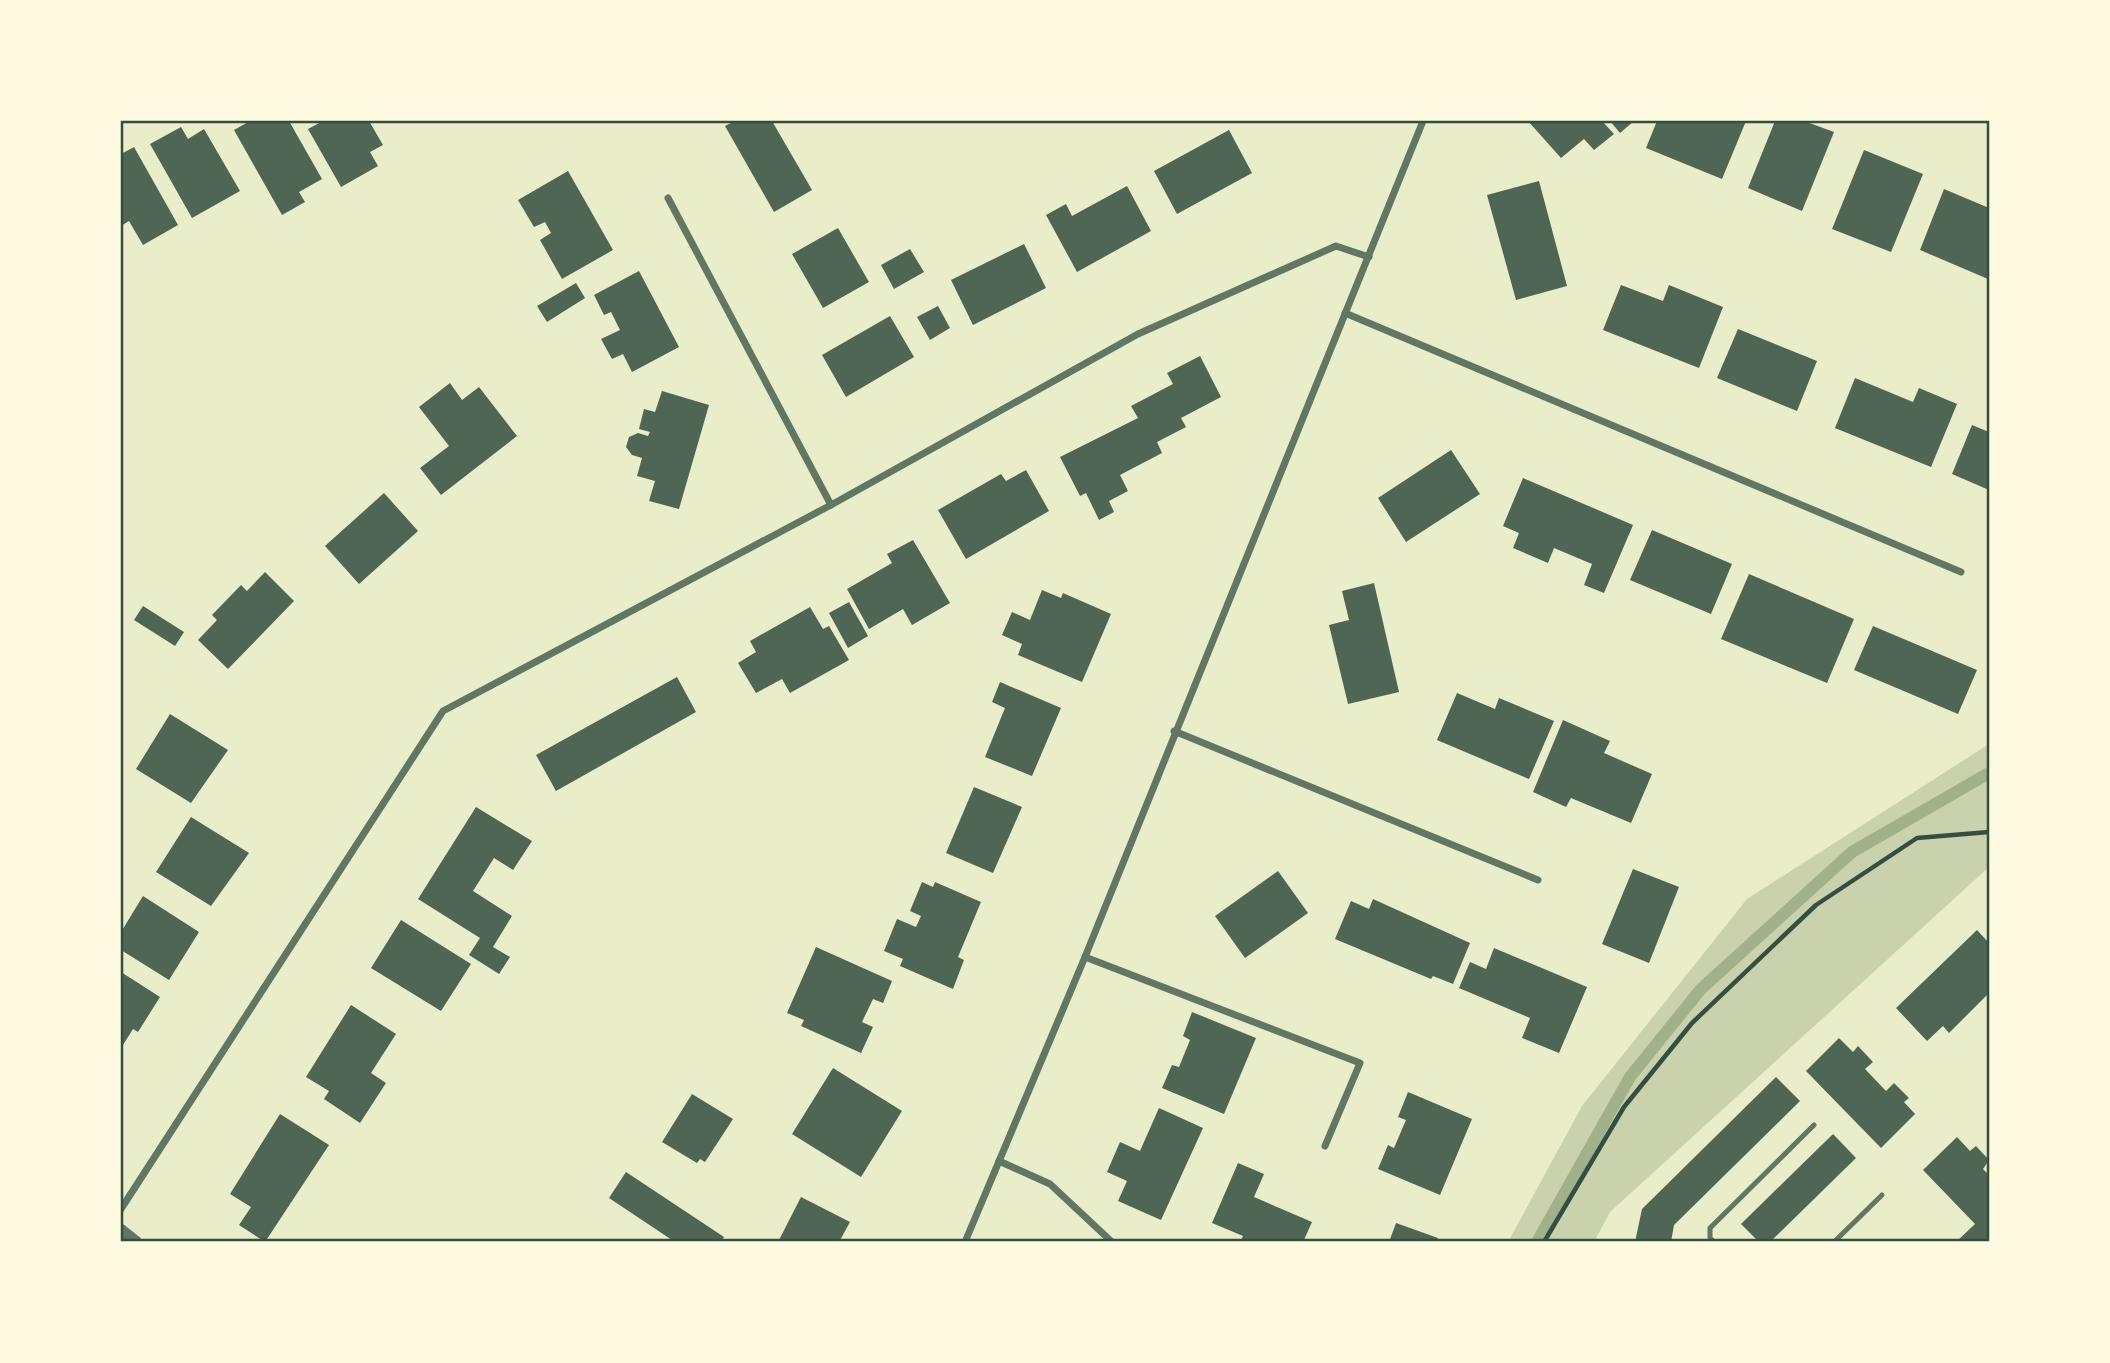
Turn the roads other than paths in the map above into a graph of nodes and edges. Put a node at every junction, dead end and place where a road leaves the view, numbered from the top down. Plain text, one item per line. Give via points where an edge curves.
1 (1423, 121) edge
2 (668, 198) dead end
3 (1369, 257) junction
4 (1345, 313) junction
5 (831, 505) junction
6 (1961, 572) dead end
7 (1174, 731) junction
8 (1538, 880) dead end
9 (1085, 957) junction
10 (1814, 1125) dead end
11 (1325, 1146) dead end
12 (999, 1161) junction
13 (1881, 1195) dead end
14 (121, 1209) edge
15 (121, 1230) edge
16 (136, 1242) edge
17 (965, 1242) edge
18 (1112, 1242) edge
19 (1714, 1242) edge
20 (1833, 1242) edge

1 - 3 street
2 - 5 street
3 - 4 street
3 - 5 street via 1336,246 1138,334
4 - 6 street
4 - 7 street
5 - 14 street via 443,711
7 - 8 street
7 - 9 street
9 - 11 street via 1360,1063
9 - 12 street
10 - 19 lane via 1710,1228
12 - 17 street
12 - 18 street via 1050,1184
13 - 20 lane
15 - 16 street

